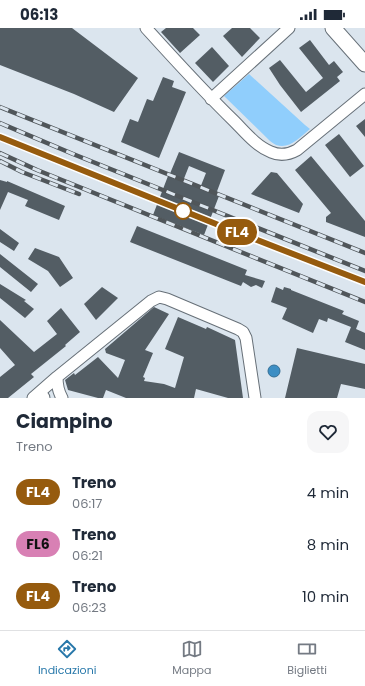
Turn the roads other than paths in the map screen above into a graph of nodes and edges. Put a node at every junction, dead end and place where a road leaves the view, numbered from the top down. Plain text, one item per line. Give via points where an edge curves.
1 (289, 28) edge
2 (334, 28) edge
3 (344, 28) edge
4 (150, 30) edge
5 (365, 51) edge
6 (365, 64) edge
7 (363, 98) edge
8 (211, 99) junction
9 (57, 377) junction
10 (33, 398) edge
11 (62, 398) edge
12 (255, 398) edge

1 - 8 street
2 - 6 street
3 - 5 street
4 - 8 street
7 - 8 street via 297,150 282,155 266,150 251,139
9 - 10 street
9 - 11 street
9 - 12 street via 159,297 243,332

